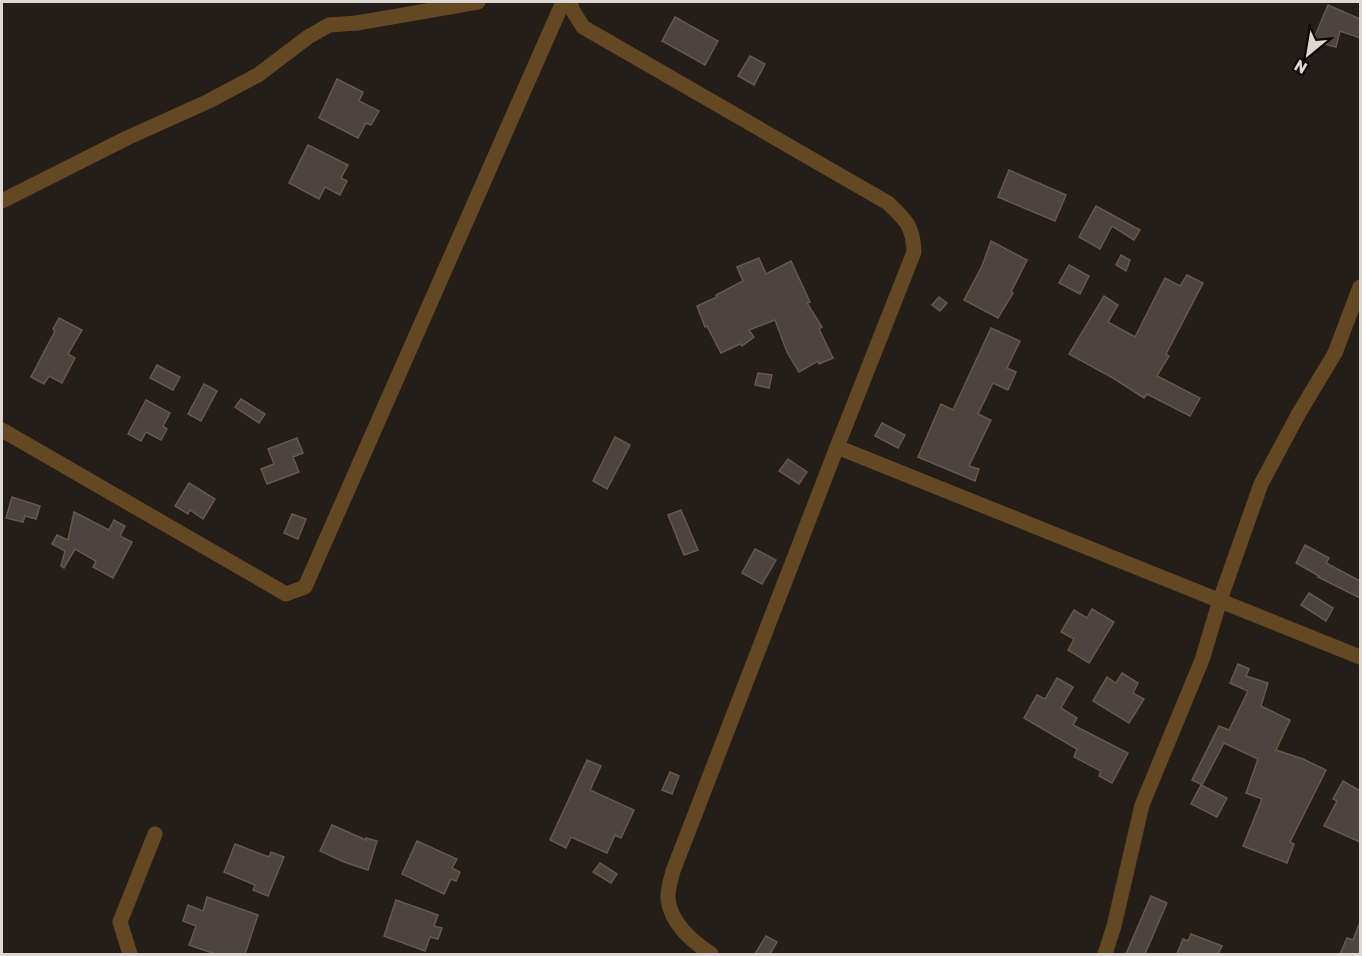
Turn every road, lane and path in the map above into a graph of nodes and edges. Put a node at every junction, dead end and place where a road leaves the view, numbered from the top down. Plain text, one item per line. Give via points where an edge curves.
1 (478, 2) edge
2 (563, 2) edge
3 (570, 2) edge
4 (2, 201) edge
5 (1360, 287) edge
6 (2, 430) edge
7 (837, 447) junction
8 (1220, 600) junction
9 (1360, 657) edge
10 (155, 834) dead end
11 (130, 954) edge
12 (711, 954) edge
13 (1105, 954) edge

1 - 4 street via 329,25 258,75
2 - 6 street via 305,587 286,594
3 - 7 street via 583,27 888,204 907,221 914,252
5 - 8 street via 1335,353 1261,484
7 - 8 street
7 - 12 street via 673,871 668,898 675,921 690,939
8 - 9 street
8 - 13 street via 1202,660 1142,805
10 - 11 street via 120,922

